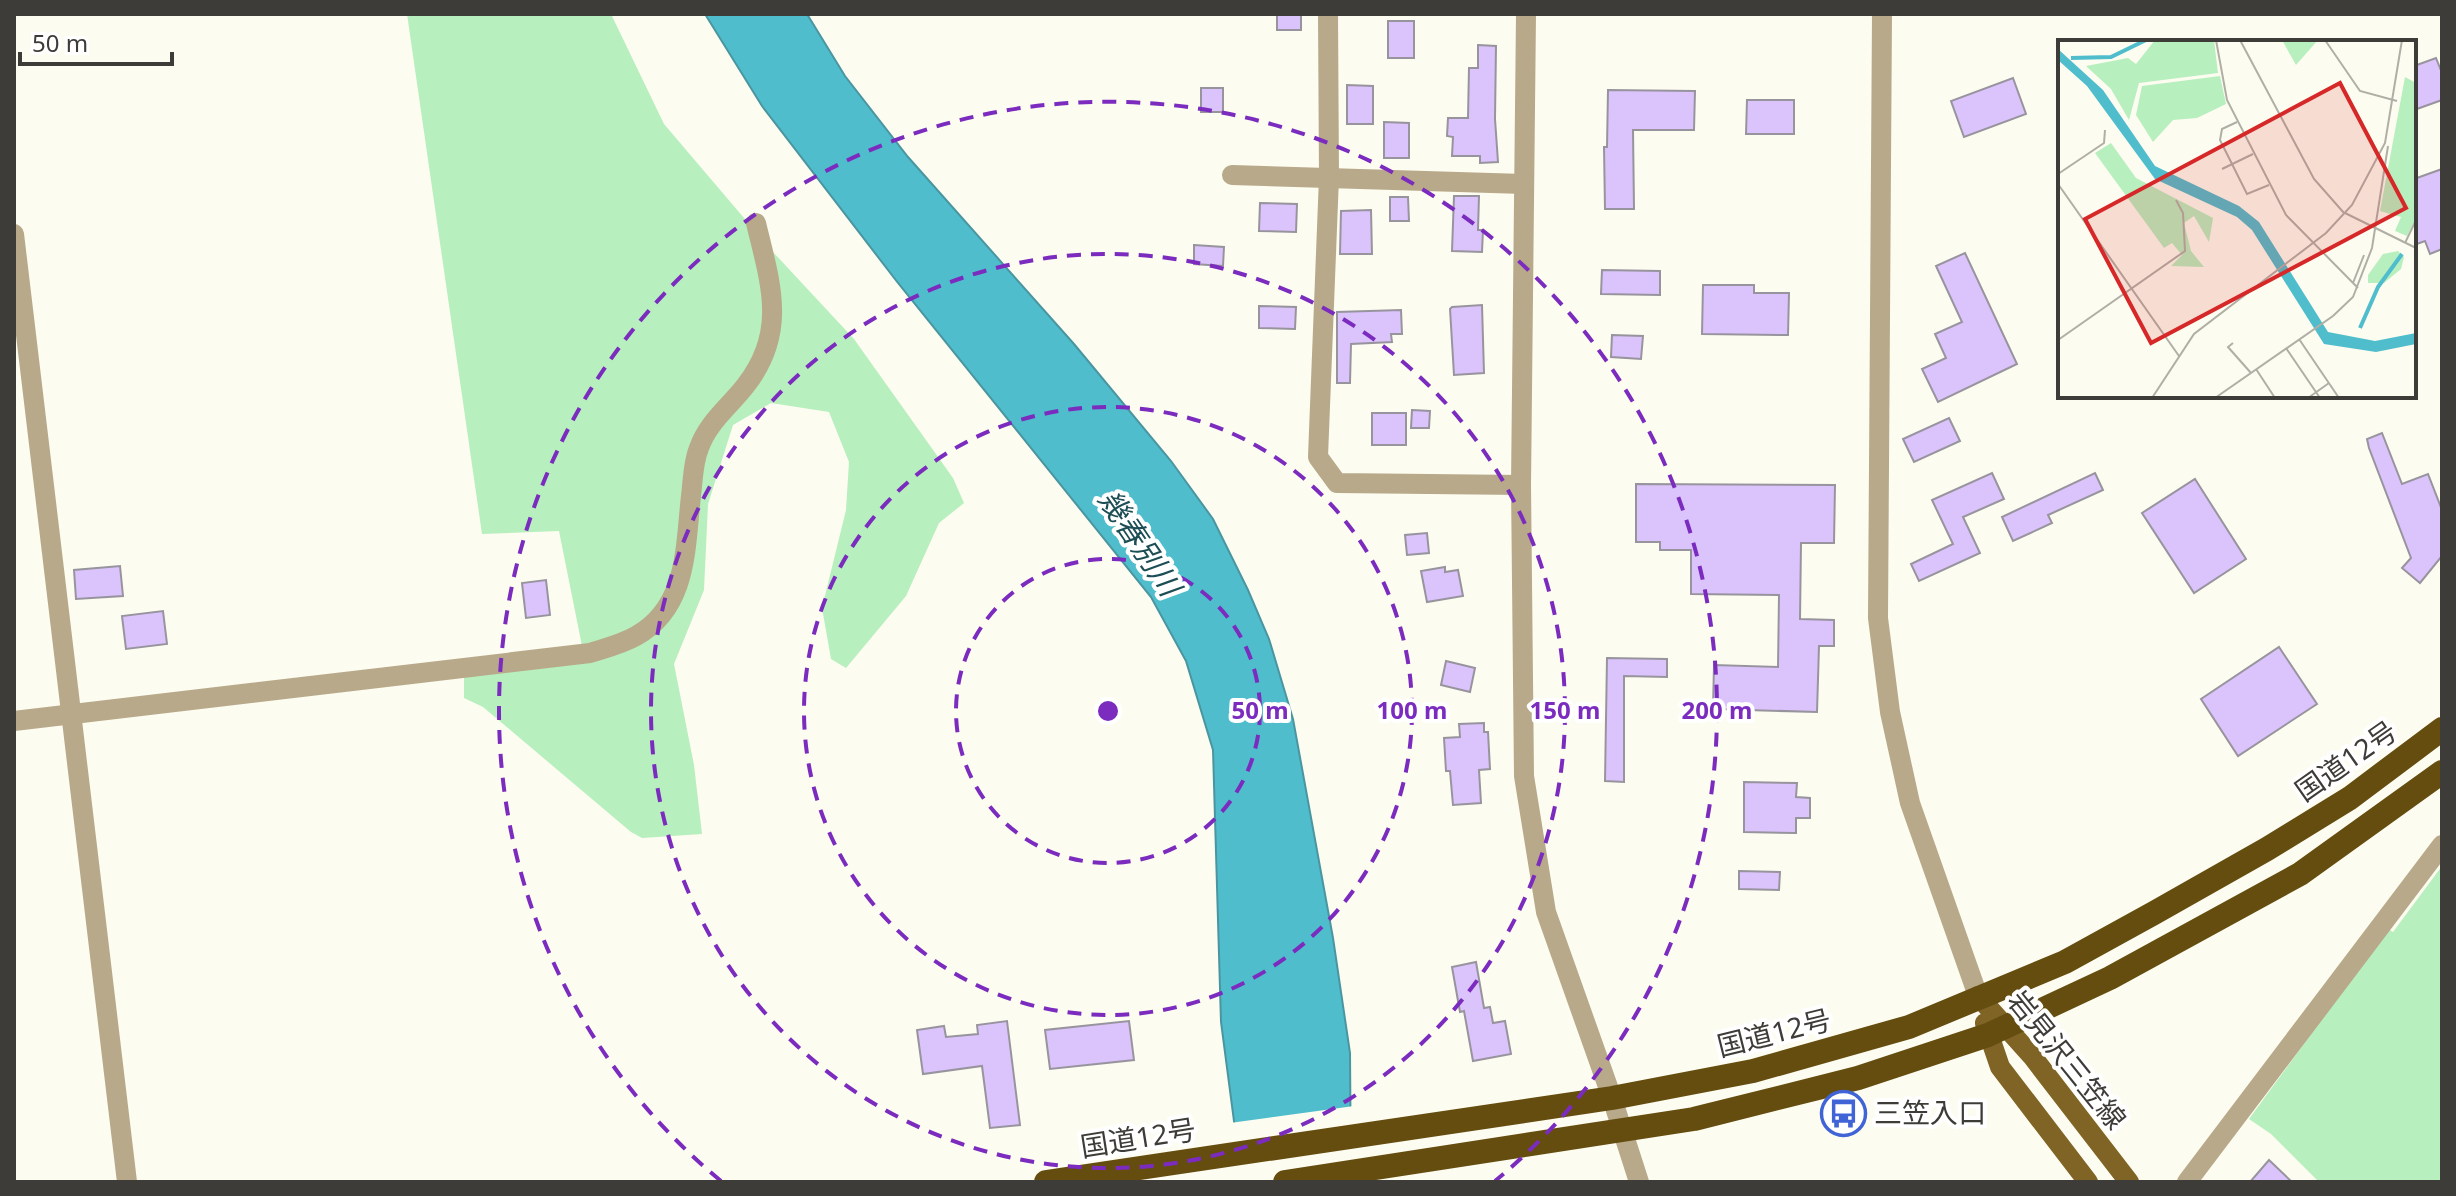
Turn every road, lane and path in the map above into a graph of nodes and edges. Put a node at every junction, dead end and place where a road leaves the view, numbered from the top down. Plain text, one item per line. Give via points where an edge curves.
1 (1328, 14) edge
2 (1526, 14) edge
3 (1882, 14) edge
4 (1232, 175) dead end
5 (1329, 177) junction
6 (1524, 184) junction
7 (756, 223) dead end
8 (14, 234) edge
9 (1521, 485) junction
10 (72, 715) junction
11 (14, 721) edge
12 (2442, 729) edge
13 (2442, 772) edge
14 (2442, 845) edge
15 (1978, 996) junction
16 (1998, 1031) junction
17 (1612, 1098) junction
18 (1622, 1131) junction
19 (127, 1182) edge
20 (1046, 1182) edge
21 (1285, 1182) edge
22 (1639, 1182) edge
23 (2088, 1182) edge
24 (2129, 1182) edge
25 (2187, 1182) edge

1 - 5 street
2 - 6 street
3 - 15 street via 1878,618 1890,712 1910,803
4 - 5 street
5 - 6 street
5 - 9 street via 1318,457 1337,483
6 - 9 street
7 - 10 street via 774,302 767,346 747,385 699,448 681,579 666,609 639,635 590,653
8 - 10 street
9 - 17 street via 1524,776 1546,912
10 - 11 street
10 - 19 street
12 - 15 highway, 国道12号 via 2350,798 2255,857 2065,962
13 - 16 highway via 2300,874 2110,978
14 - 25 street
15 - 16 main road, 岩見沢三笠線
15 - 17 highway, 国道12号 via 1909,1027 1838,1049
16 - 18 highway via 1858,1078 1694,1119
16 - 23 main road, 岩見沢三笠線 via 2000,1067
16 - 24 main road, 岩見沢三笠線
17 - 18 street
17 - 20 highway, 国道12号
18 - 21 highway
18 - 22 street

